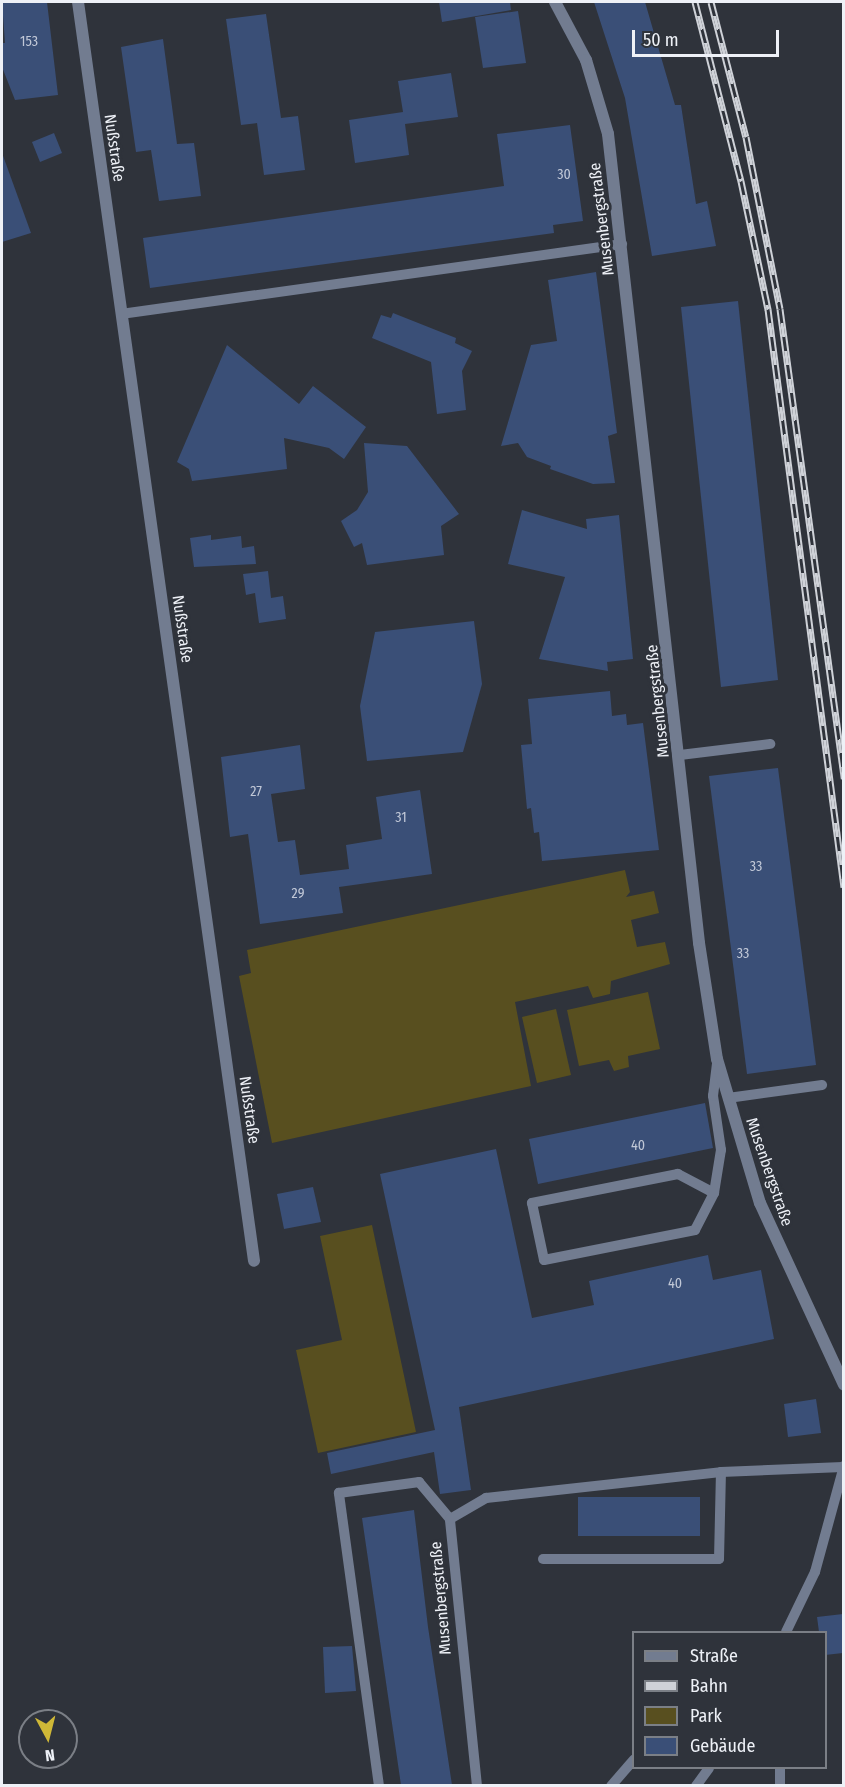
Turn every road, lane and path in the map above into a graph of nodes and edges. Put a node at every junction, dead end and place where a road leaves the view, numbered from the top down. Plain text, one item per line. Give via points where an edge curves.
1 (78, 2) edge
2 (555, 2) edge
3 (622, 244) junction
4 (121, 314) junction
5 (770, 744) dead end
6 (680, 754) junction
7 (717, 1059) junction
8 (822, 1085) dead end
9 (728, 1098) junction
10 (714, 1193) junction
11 (254, 1261) dead end
12 (843, 1385) edge
13 (843, 1467) edge
14 (720, 1472) junction
15 (450, 1518) junction
16 (543, 1559) dead end
17 (786, 1631) edge
18 (632, 1761) edge
19 (708, 1769) edge
20 (780, 1769) edge
21 (379, 1785) edge
22 (477, 1785) edge
23 (611, 1785) edge
24 (696, 1785) edge
25 (780, 1785) edge

1 - 4 street, Nußstraße
2 - 3 street, Musenbergstraße via 586,60 600,102 608,134
3 - 4 lane
3 - 6 street, Musenbergstraße
4 - 11 street, Nußstraße
5 - 6 lane
6 - 7 street, Musenbergstraße via 699,943
7 - 9 street, Musenbergstraße
7 - 10 lane via 713,1096 721,1150
8 - 9 lane
9 - 12 street, Musenbergstraße via 775,1240
10 - 10 lane via 678,1174 532,1203 544,1260 695,1230
13 - 14 lane, Musenbergstraße
13 - 17 lane, Musenbergstraße via 815,1572
14 - 15 lane, Musenbergstraße via 486,1498
14 - 16 lane via 720,1559
15 - 21 lane via 419,1482 339,1493
15 - 22 lane, Musenbergstraße
18 - 23 lane
19 - 24 lane
20 - 25 lane

